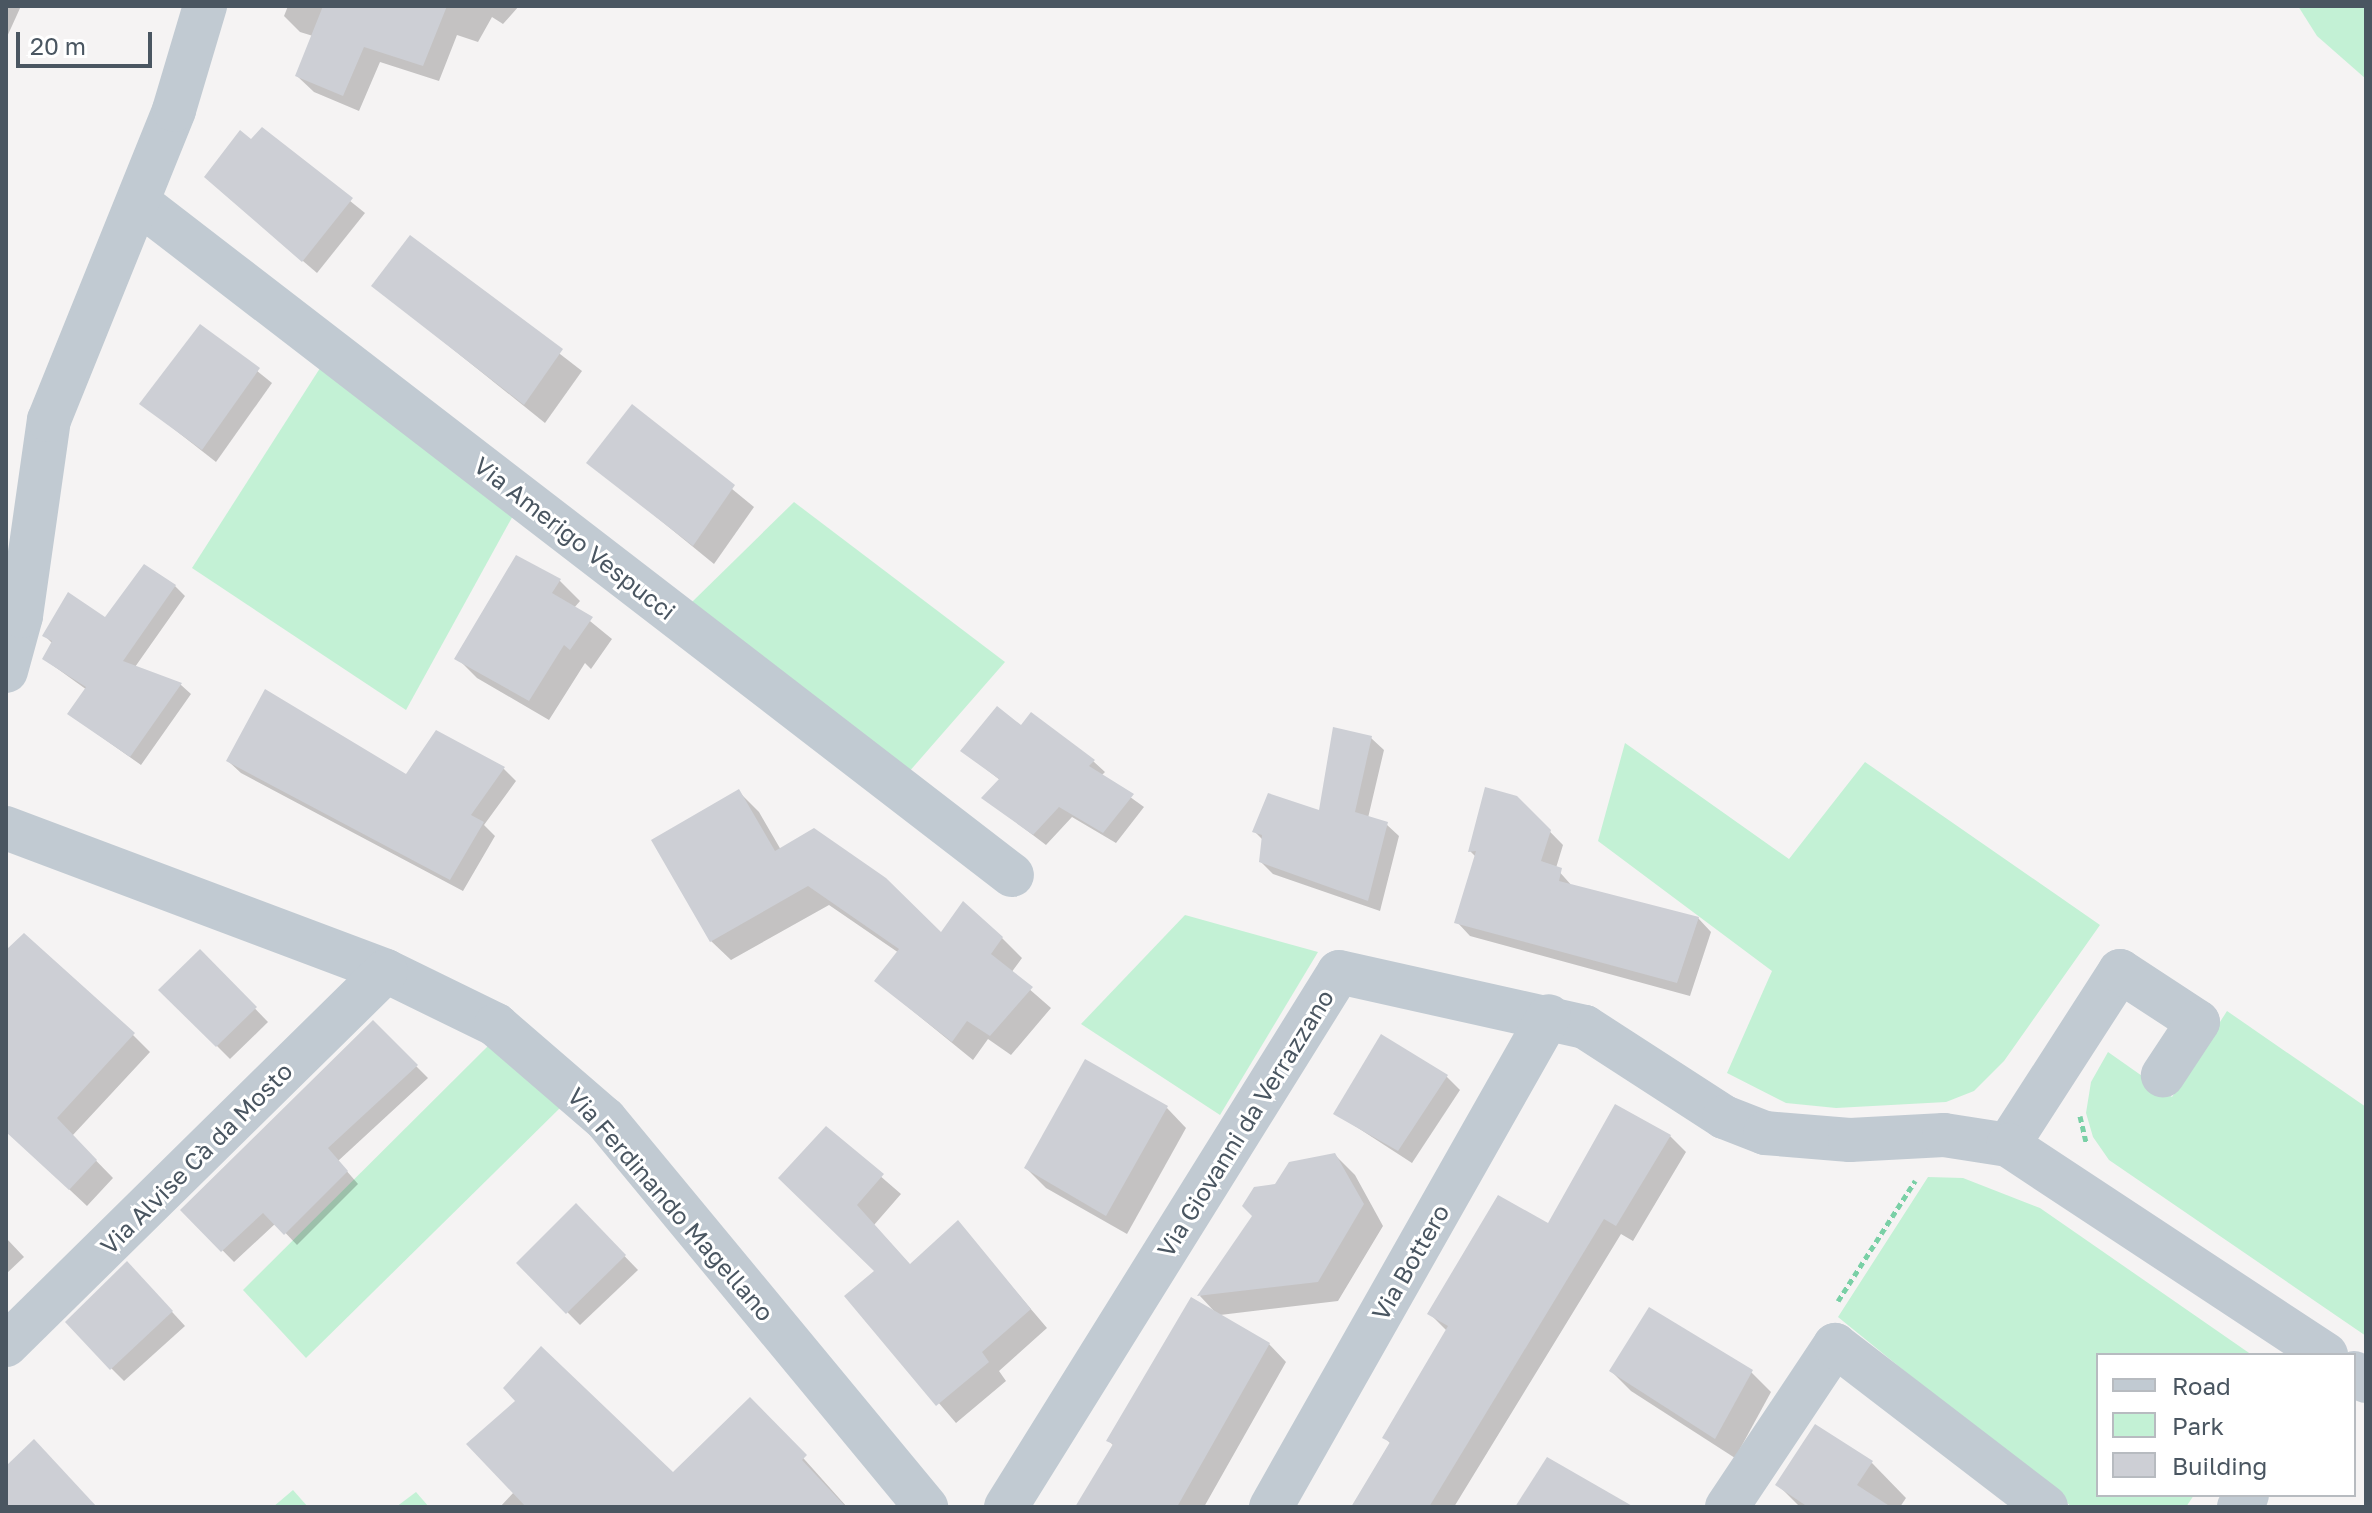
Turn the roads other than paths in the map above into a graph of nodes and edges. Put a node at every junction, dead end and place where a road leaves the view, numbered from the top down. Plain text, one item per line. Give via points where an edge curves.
1 (205, 6) edge
2 (138, 202) junction
3 (6, 671) edge
4 (6, 828) edge
5 (1012, 875) dead end
6 (386, 971) junction
7 (1549, 1016) junction
8 (2163, 1075) dead end
9 (2008, 1145) junction
10 (6, 1345) edge
11 (2323, 1353) edge
12 (926, 1507) edge
13 (1006, 1507) edge
14 (1271, 1507) edge
15 (1727, 1507) edge
16 (2046, 1507) edge

1 - 2 street via 174,110
2 - 3 street via 49,420 21,616
2 - 5 street, Via Amerigo Vespucci
4 - 6 street, Via Ferdinando Magellano
6 - 10 street, Via Alvise Cà da Mosto
6 - 12 street, Via Ferdinando Magellano via 496,1025 605,1119
7 - 9 street, Via Giovanni da Verrazzano via 1585,1027 1724,1117 1765,1133 1850,1140 1944,1135
7 - 13 street, Via Giovanni da Verrazzano via 1339,972
7 - 14 street, Via Bottero
8 - 9 street via 2198,1022 2120,971
9 - 11 street, Via Giovanni da Verrazzano
15 - 16 street via 1835,1345

